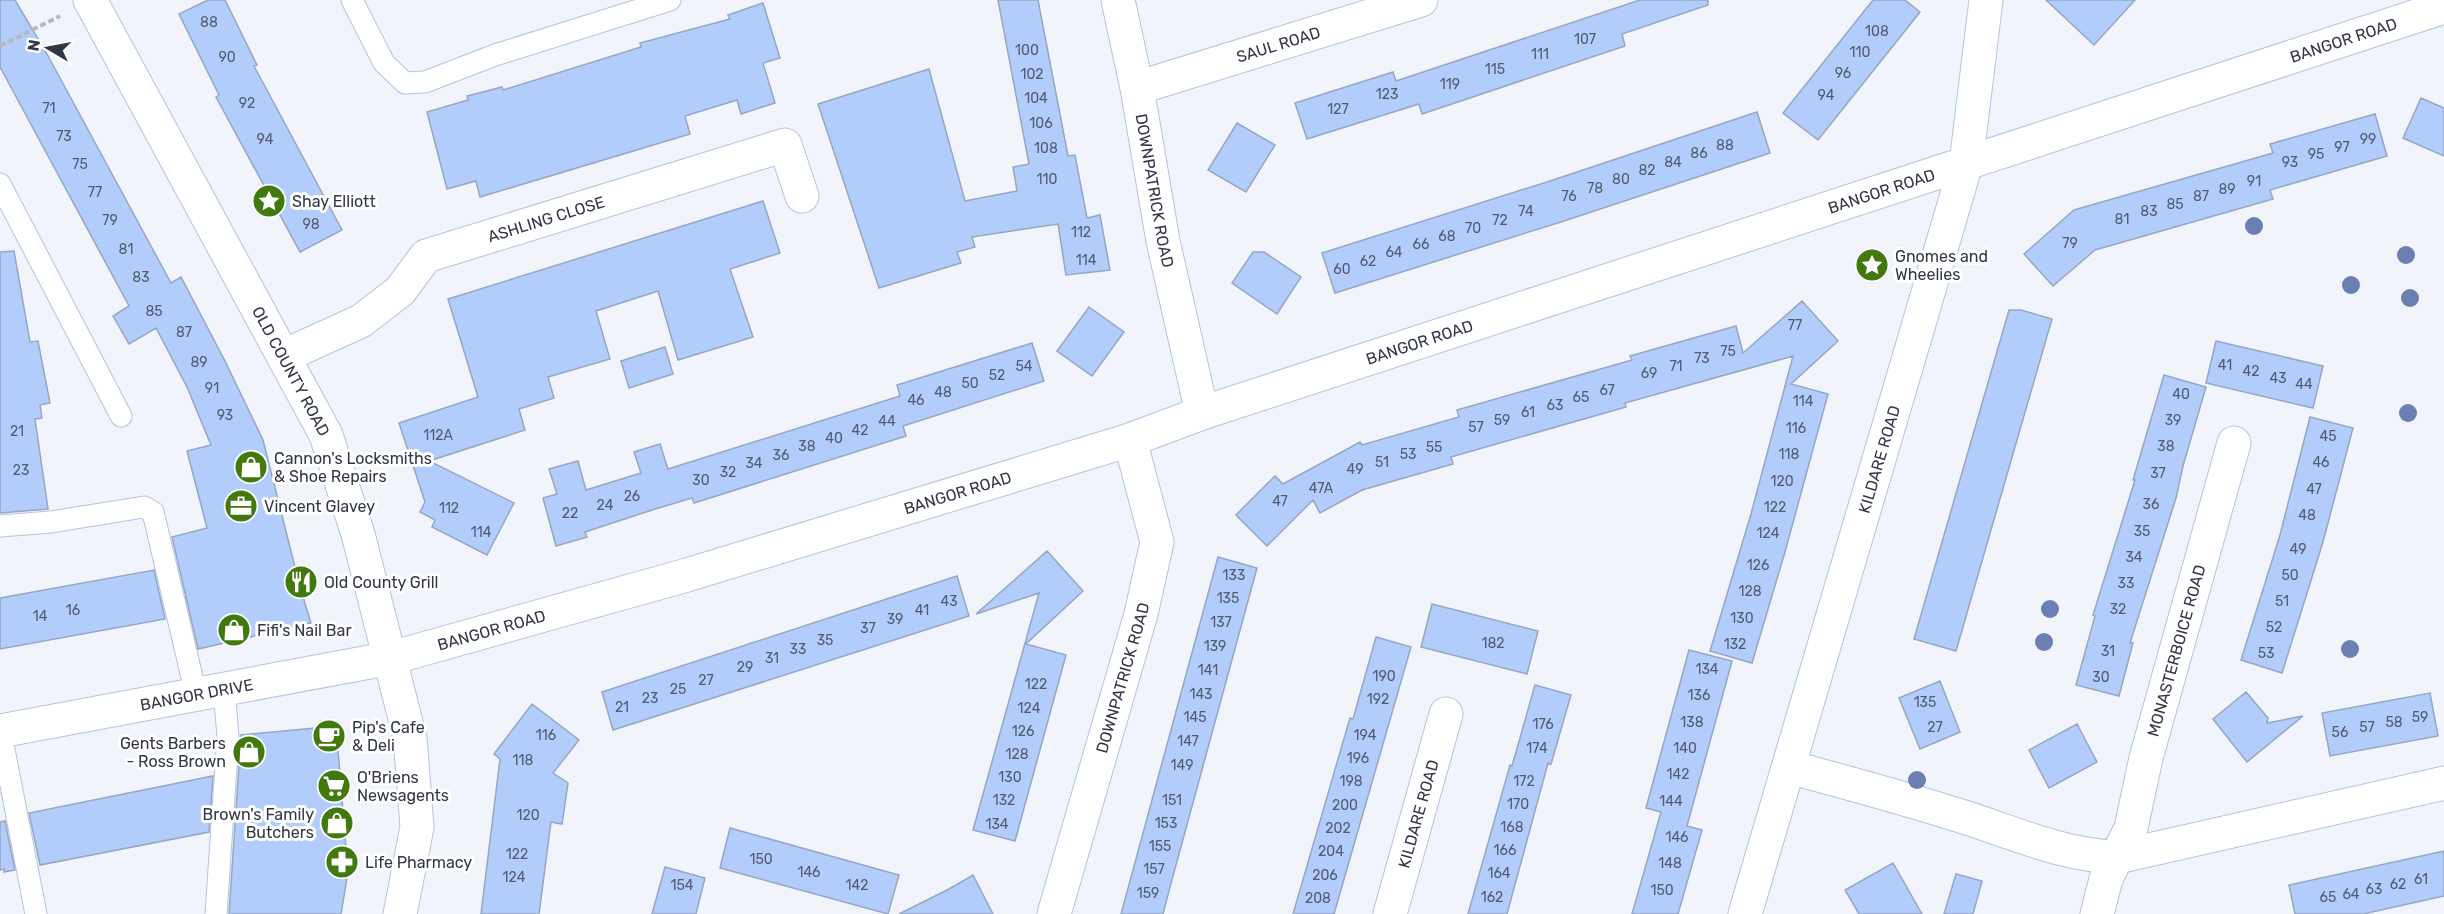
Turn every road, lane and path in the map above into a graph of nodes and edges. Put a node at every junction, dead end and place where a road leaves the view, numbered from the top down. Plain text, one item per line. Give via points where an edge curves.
1 (352, 0) edge
2 (670, 0) edge
3 (1118, 0) edge
4 (1421, 0) edge
5 (1986, 0) edge
6 (76, 7) edge
7 (2444, 7) edge
8 (0, 46) edge
9 (1137, 88) junction
10 (1966, 164) junction
11 (0, 184) edge
12 (802, 196) dead end
13 (284, 356) junction
14 (1202, 413) junction
15 (121, 416) dead end
16 (1130, 440) junction
17 (2234, 443) dead end
18 (0, 526) edge
19 (391, 658) junction
20 (210, 692) junction
21 (1446, 714) dead end
22 (0, 731) edge
23 (1789, 766) junction
24 (2444, 783) edge
25 (2118, 857) junction
26 (36, 914) edge
27 (216, 914) edge
28 (400, 914) edge
29 (1054, 914) edge
30 (1390, 914) edge
31 (1746, 914) edge
32 (2097, 914) edge

1 - 2 lane via 384,63 405,83 425,82 495,54
3 - 9 street, DOWNPATRICK ROAD
4 - 9 street, SAUL ROAD
5 - 10 street, KILDARE ROAD
6 - 8 path
6 - 13 street, OLD COUNTY ROAD
7 - 10 street, BANGOR ROAD
9 - 14 street, DOWNPATRICK ROAD via 1163,241
10 - 14 street, BANGOR ROAD
10 - 23 street, KILDARE ROAD
11 - 15 lane
12 - 13 street, ASHLING CLOSE via 785,145 426,256 400,291 361,321
13 - 19 street, OLD COUNTY ROAD via 326,435 358,534
14 - 16 street, BANGOR ROAD
16 - 19 street, BANGOR ROAD via 687,575
16 - 29 street, DOWNPATRICK ROAD via 1157,542 1142,614
17 - 25 street, MONASTERBOICE ROAD via 2146,758 2131,828
18 - 20 lane via 144,507 153,512
19 - 20 street, BANGOR DRIVE
19 - 28 street, OLD COUNTY ROAD via 410,738 417,827
20 - 22 street, BANGOR DRIVE
20 - 27 lane via 228,737
21 - 30 street, KILDARE ROAD
22 - 26 lane
23 - 25 street via 2060,848
23 - 31 street, KILDARE ROAD
24 - 25 street
25 - 32 street, MONASTERBOICE ROAD via 2106,879

